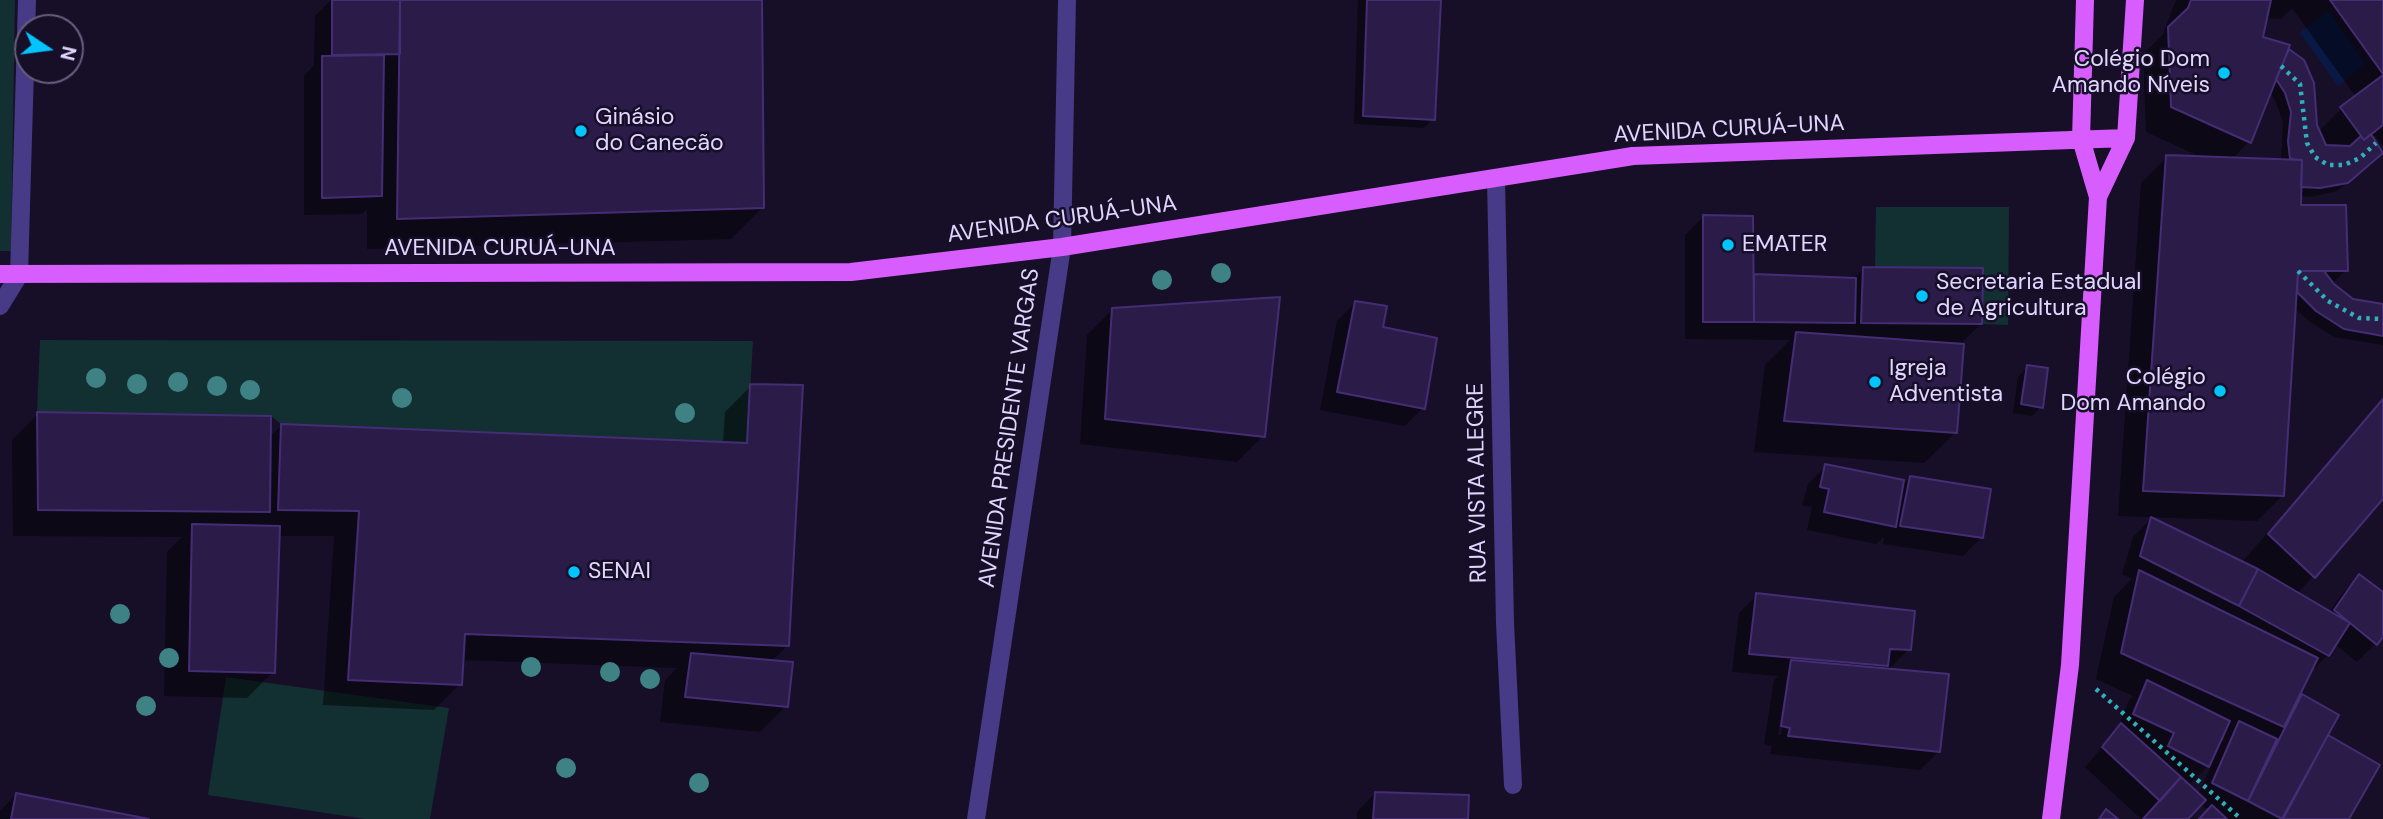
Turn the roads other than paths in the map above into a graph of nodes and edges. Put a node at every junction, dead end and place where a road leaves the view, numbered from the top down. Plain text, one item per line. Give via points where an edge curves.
1 (27, 0) edge
2 (1067, 0) edge
3 (2084, 0) edge
4 (2135, 0) edge
5 (2126, 138) junction
6 (2081, 139) junction
7 (1496, 179) junction
8 (2098, 197) junction
9 (1062, 247) junction
10 (0, 274) edge
11 (19, 275) junction
12 (0, 306) edge
13 (1513, 785) dead end
14 (976, 819) edge
15 (2051, 819) edge

1 - 11 street
2 - 9 street, AVENIDA PRESIDENTE VARGAS
3 - 6 main road
4 - 5 main road
5 - 6 main road, AVENIDA CURUÁ-UNA
5 - 8 main road
6 - 7 main road, AVENIDA CURUÁ-UNA via 1633,156
6 - 8 main road
7 - 9 main road, AVENIDA CURUÁ-UNA
7 - 13 street, RUA VISTA ALEGRE
8 - 15 main road via 2070,665
9 - 11 main road, AVENIDA CURUÁ-UNA via 851,272
9 - 14 street, AVENIDA PRESIDENTE VARGAS
10 - 11 main road, AVENIDA CURUÁ-UNA
11 - 12 street

